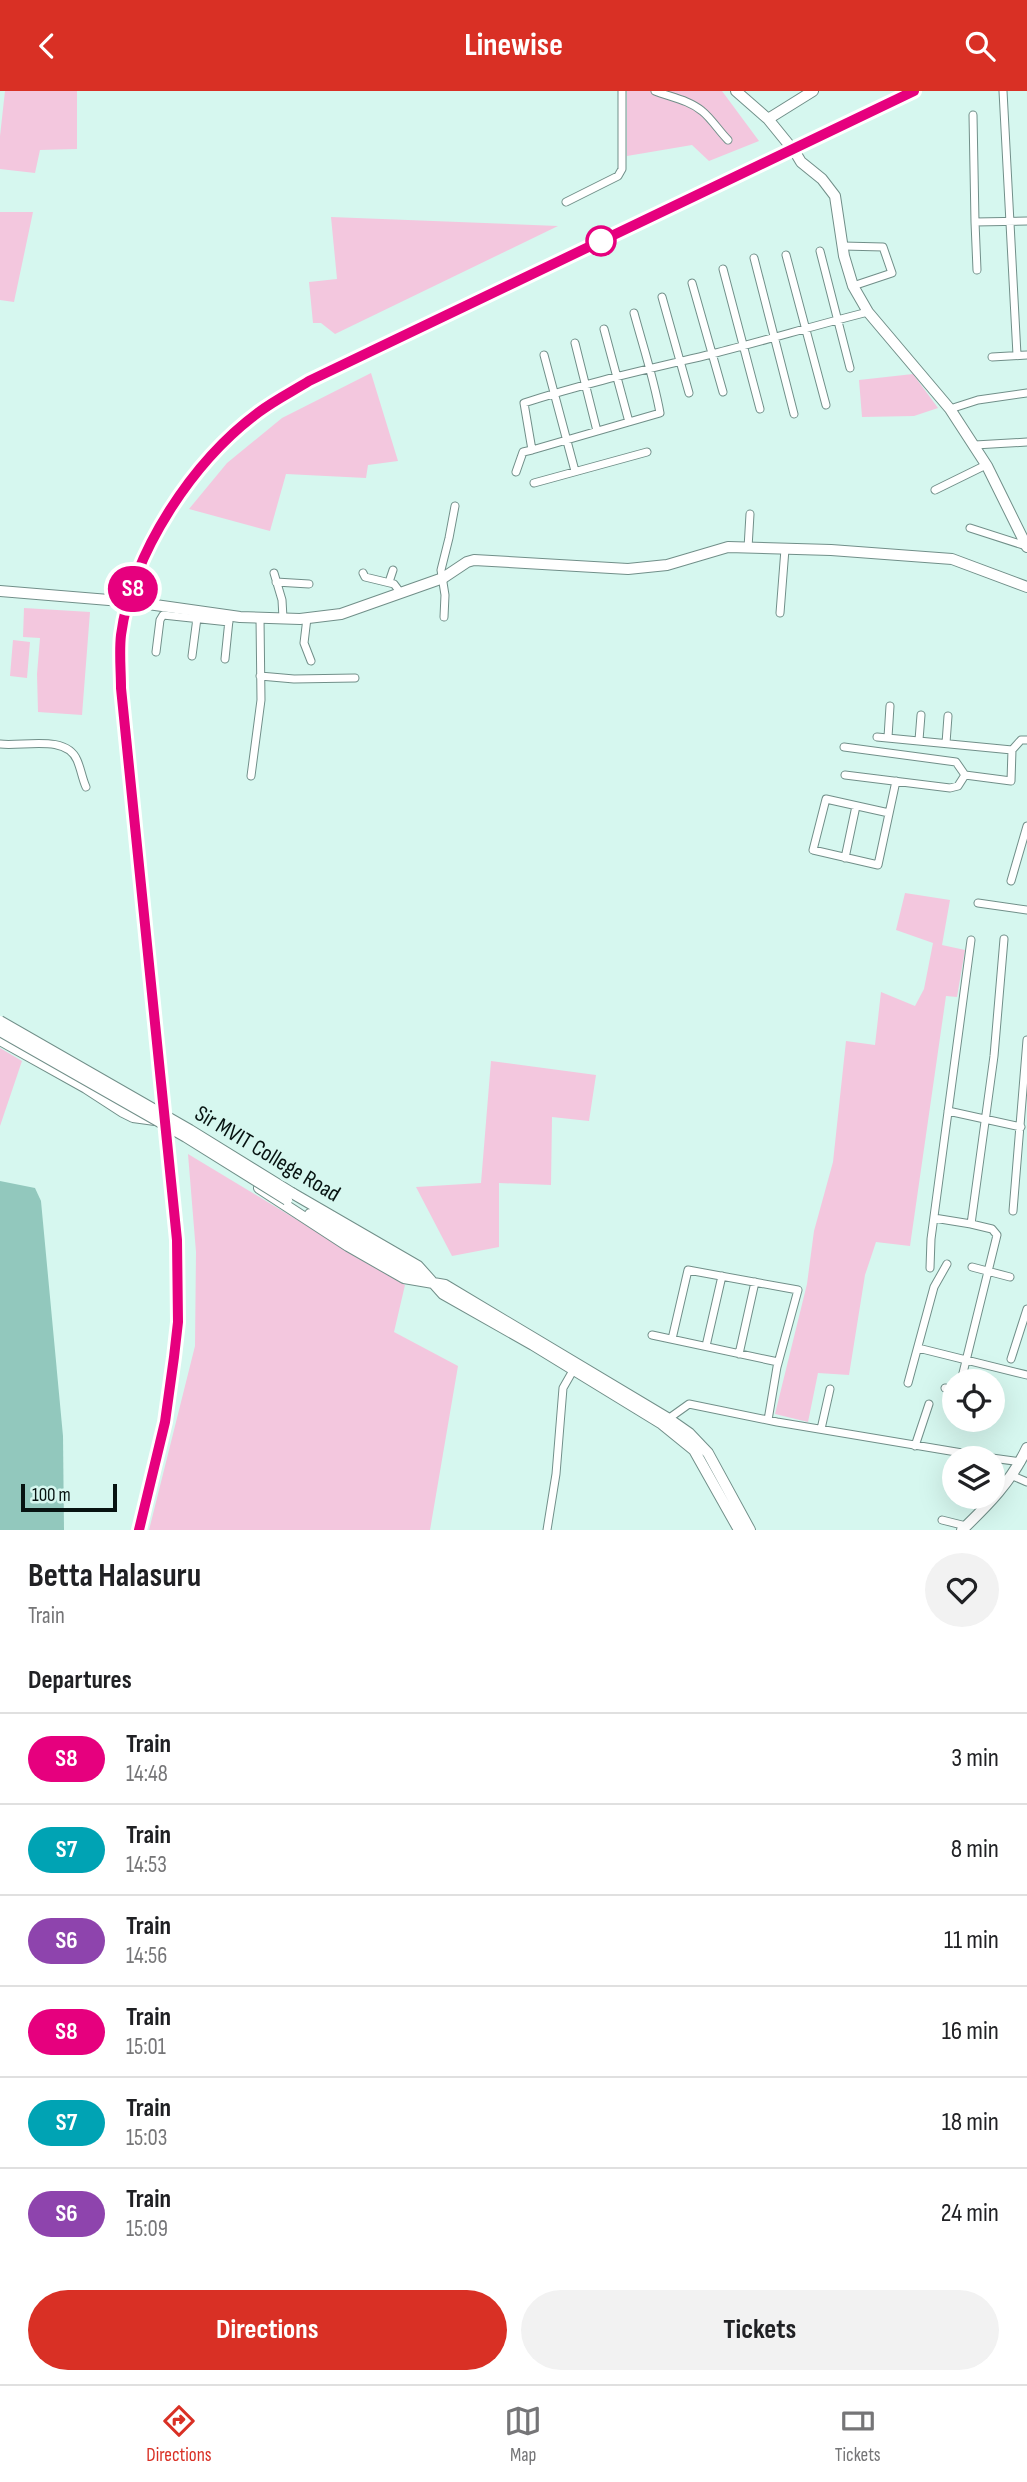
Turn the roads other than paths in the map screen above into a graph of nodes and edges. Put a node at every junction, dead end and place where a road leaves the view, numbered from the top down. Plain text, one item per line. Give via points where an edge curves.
1 (622, 91) edge
2 (655, 91) edge
3 (736, 91) edge
4 (813, 91) edge
5 (1003, 91) edge
6 (973, 115) dead end
7 (768, 119) junction
8 (728, 140) dead end
9 (566, 202) dead end
10 (1009, 221) junction
11 (1027, 221) edge
12 (975, 222) junction
13 (843, 246) junction
14 (820, 251) dead end
15 (786, 255) dead end
16 (754, 258) dead end
17 (723, 269) dead end
18 (977, 270) dead end
19 (692, 283) dead end
20 (853, 286) junction
21 (662, 297) dead end
22 (868, 312) junction
23 (634, 313) dead end
24 (838, 320) junction
25 (805, 328) junction
26 (604, 329) dead end
27 (774, 337) junction
28 (575, 343) dead end
29 (743, 345) junction
30 (713, 353) junction
31 (544, 355) dead end
32 (1017, 355) junction
33 (1027, 355) edge
34 (992, 357) dead end
35 (679, 361) junction
36 (649, 368) junction
37 (850, 368) dead end
38 (615, 377) junction
39 (585, 385) junction
40 (723, 392) dead end
41 (555, 393) junction
42 (690, 393) dead end
43 (1027, 393) edge
44 (826, 405) dead end
45 (760, 409) dead end
46 (950, 409) junction
47 (794, 414) dead end
48 (629, 422) junction
49 (597, 431) junction
50 (566, 440) junction
51 (1027, 442) edge
52 (975, 446) junction
53 (532, 450) junction
54 (647, 452) dead end
55 (986, 464) junction
56 (575, 471) junction
57 (516, 472) dead end
58 (534, 483) dead end
59 (935, 490) dead end
60 (455, 506) dead end
61 (750, 514) dead end
62 (970, 528) dead end
63 (1027, 546) edge
64 (748, 548) junction
65 (785, 549) junction
66 (393, 570) dead end
67 (274, 573) dead end
68 (363, 573) dead end
69 (443, 578) junction
70 (276, 582) junction
71 (389, 582) junction
72 (309, 584) dead end
73 (1027, 587) edge
74 (0, 591) edge
75 (401, 592) junction
76 (121, 601) dead end
77 (134, 602) dead end
78 (780, 613) dead end
79 (444, 617) dead end
80 (197, 618) junction
81 (260, 618) junction
82 (283, 618) junction
83 (307, 618) junction
84 (229, 619) junction
85 (156, 652) dead end
86 (192, 656) dead end
87 (225, 659) dead end
88 (312, 661) dead end
89 (260, 676) junction
90 (355, 678) dead end
91 (890, 706) dead end
92 (921, 715) dead end
93 (948, 716) dead end
94 (877, 737) dead end
95 (888, 737) junction
96 (919, 740) junction
97 (1027, 740) edge
98 (946, 743) junction
99 (0, 744) edge
100 (844, 747) dead end
101 (1012, 750) junction
102 (845, 775) dead end
103 (965, 775) junction
104 (251, 776) dead end
105 (896, 781) junction
106 (86, 787) dead end
107 (856, 806) junction
108 (889, 813) junction
109 (1027, 826) edge
110 (845, 857) junction
111 (1011, 881) dead end
112 (978, 903) dead end
113 (1027, 910) edge
114 (1004, 939) dead end
115 (971, 940) dead end
116 (0, 1021) edge
117 (0, 1031) edge
118 (0, 1040) edge
119 (1027, 1040) edge
120 (948, 1111) junction
121 (986, 1119) junction
122 (1021, 1126) junction
123 (1023, 1143) edge
124 (289, 1197) junction
125 (1013, 1211) dead end
126 (934, 1219) junction
127 (971, 1224) junction
128 (947, 1263) dead end
129 (972, 1267) dead end
130 (930, 1268) dead end
131 (988, 1272) junction
132 (722, 1276) junction
133 (1010, 1277) dead end
134 (755, 1282) junction
135 (435, 1285) junction
136 (1027, 1309) edge
137 (652, 1335) dead end
138 (672, 1339) junction
139 (706, 1346) junction
140 (918, 1348) junction
141 (739, 1354) junction
142 (1011, 1359) dead end
143 (966, 1360) junction
144 (778, 1362) junction
145 (575, 1367) junction
146 (964, 1369) edge
147 (1027, 1375) edge
148 (908, 1383) dead end
149 (830, 1389) dead end
150 (929, 1403) dead end
151 (768, 1420) junction
152 (666, 1421) junction
153 (821, 1429) junction
154 (915, 1446) junction
155 (1027, 1449) edge
156 (942, 1450) edge
157 (1005, 1460) edge
158 (1021, 1462) junction
159 (1005, 1479) edge
160 (1010, 1480) junction
161 (1027, 1482) edge
162 (1005, 1486) edge
163 (984, 1509) edge
164 (942, 1520) dead end
165 (964, 1528) edge
166 (547, 1530) edge
167 (739, 1530) edge
168 (750, 1530) edge

1 - 9 street via 622,169 618,176
2 - 8 street via 704,112
3 - 7 main road
4 - 7 main road
5 - 10 street
6 - 12 street
7 - 13 main road via 835,196
10 - 11 street
10 - 12 street
10 - 32 street
12 - 18 street
13 - 20 main road
13 - 20 street via 883,247 892,273
14 - 24 street
15 - 25 street
16 - 27 street
17 - 29 street
19 - 30 street
20 - 22 main road
21 - 35 street
22 - 24 street
22 - 46 main road
23 - 36 street
24 - 25 street
24 - 37 street
25 - 27 street
25 - 44 street
26 - 38 street
27 - 29 street
27 - 47 street
28 - 39 street
29 - 30 street
29 - 45 street
30 - 35 street
30 - 40 street
31 - 41 street
32 - 33 street
32 - 34 street
35 - 36 street
35 - 42 street
36 - 38 street
36 - 48 street via 660,413
38 - 39 street
38 - 48 street
39 - 41 street
39 - 49 street
41 - 50 street
41 - 53 street via 524,403
43 - 46 street
46 - 52 main road
48 - 49 street
49 - 50 street
50 - 53 street
50 - 56 street
51 - 52 street
52 - 55 main road
53 - 57 street via 523,452
54 - 56 street
55 - 59 street
55 - 63 main road
56 - 58 street
60 - 69 street via 442,561
61 - 64 street
62 - 63 street
64 - 65 main road
64 - 69 main road via 729,547 667,565 628,569 474,560
65 - 73 main road via 953,559
65 - 78 street
66 - 71 street
67 - 70 street
68 - 71 street via 371,580
69 - 75 main road
69 - 79 street
70 - 72 street
70 - 82 street
71 - 75 street
74 - 76 main road
75 - 83 main road via 341,614
77 - 84 main road
80 - 84 street
80 - 85 street via 163,615
80 - 86 street
81 - 82 main road
81 - 84 main road
81 - 89 street
82 - 83 main road
83 - 88 street via 304,643
84 - 87 street
89 - 90 street
89 - 104 street
91 - 95 street
92 - 96 street
93 - 98 street
94 - 95 street
95 - 96 street
96 - 98 street
97 - 101 street
98 - 101 street
99 - 106 street via 41,743 70,750
100 - 103 street via 956,762
101 - 103 street via 1011,781
102 - 105 street
103 - 105 street via 958,786 950,787
105 - 108 street
107 - 108 street
107 - 110 street
107 - 110 street via 826,799 813,850
108 - 110 street via 878,865
109 - 111 street
112 - 113 street
114 - 121 street
115 - 120 street
116 - 124 main road, Sir MVIT College Road, bridge via 190,1130
117 - 124 main road, Sir MVIT College Road, bridge
118 - 135 main road, Sir MVIT College Road via 123,1112 158,1122 393,1272
119 - 122 street
120 - 121 street
120 - 126 street
121 - 122 street
121 - 127 street
122 - 123 street
123 - 125 street
124 - 135 main road, Sir MVIT College Road via 418,1266
126 - 127 street
126 - 130 street
127 - 131 street via 996,1232
128 - 140 street via 933,1287
129 - 131 street
131 - 133 street
131 - 143 street
132 - 134 street
132 - 138 street via 688,1270
132 - 139 street
134 - 141 street
134 - 144 street via 797,1290
135 - 145 main road, Sir MVIT College Road via 443,1294
136 - 142 street
137 - 138 street
138 - 139 street
139 - 141 street
140 - 143 street
140 - 148 street
141 - 144 street
143 - 146 street
143 - 147 street
144 - 151 street
145 - 152 main road, Sir MVIT College Road
145 - 166 street via 563,1388
149 - 153 street
150 - 154 street
151 - 152 street via 689,1404
151 - 153 street
152 - 167 main road, Sir MVIT College Road via 694,1450
152 - 168 main road, Sir MVIT College Road via 709,1453
153 - 154 street
154 - 156 street
155 - 158 main road
157 - 158 street
158 - 160 main road
159 - 160 street
160 - 161 street
160 - 162 main road
163 - 165 main road
164 - 165 street

